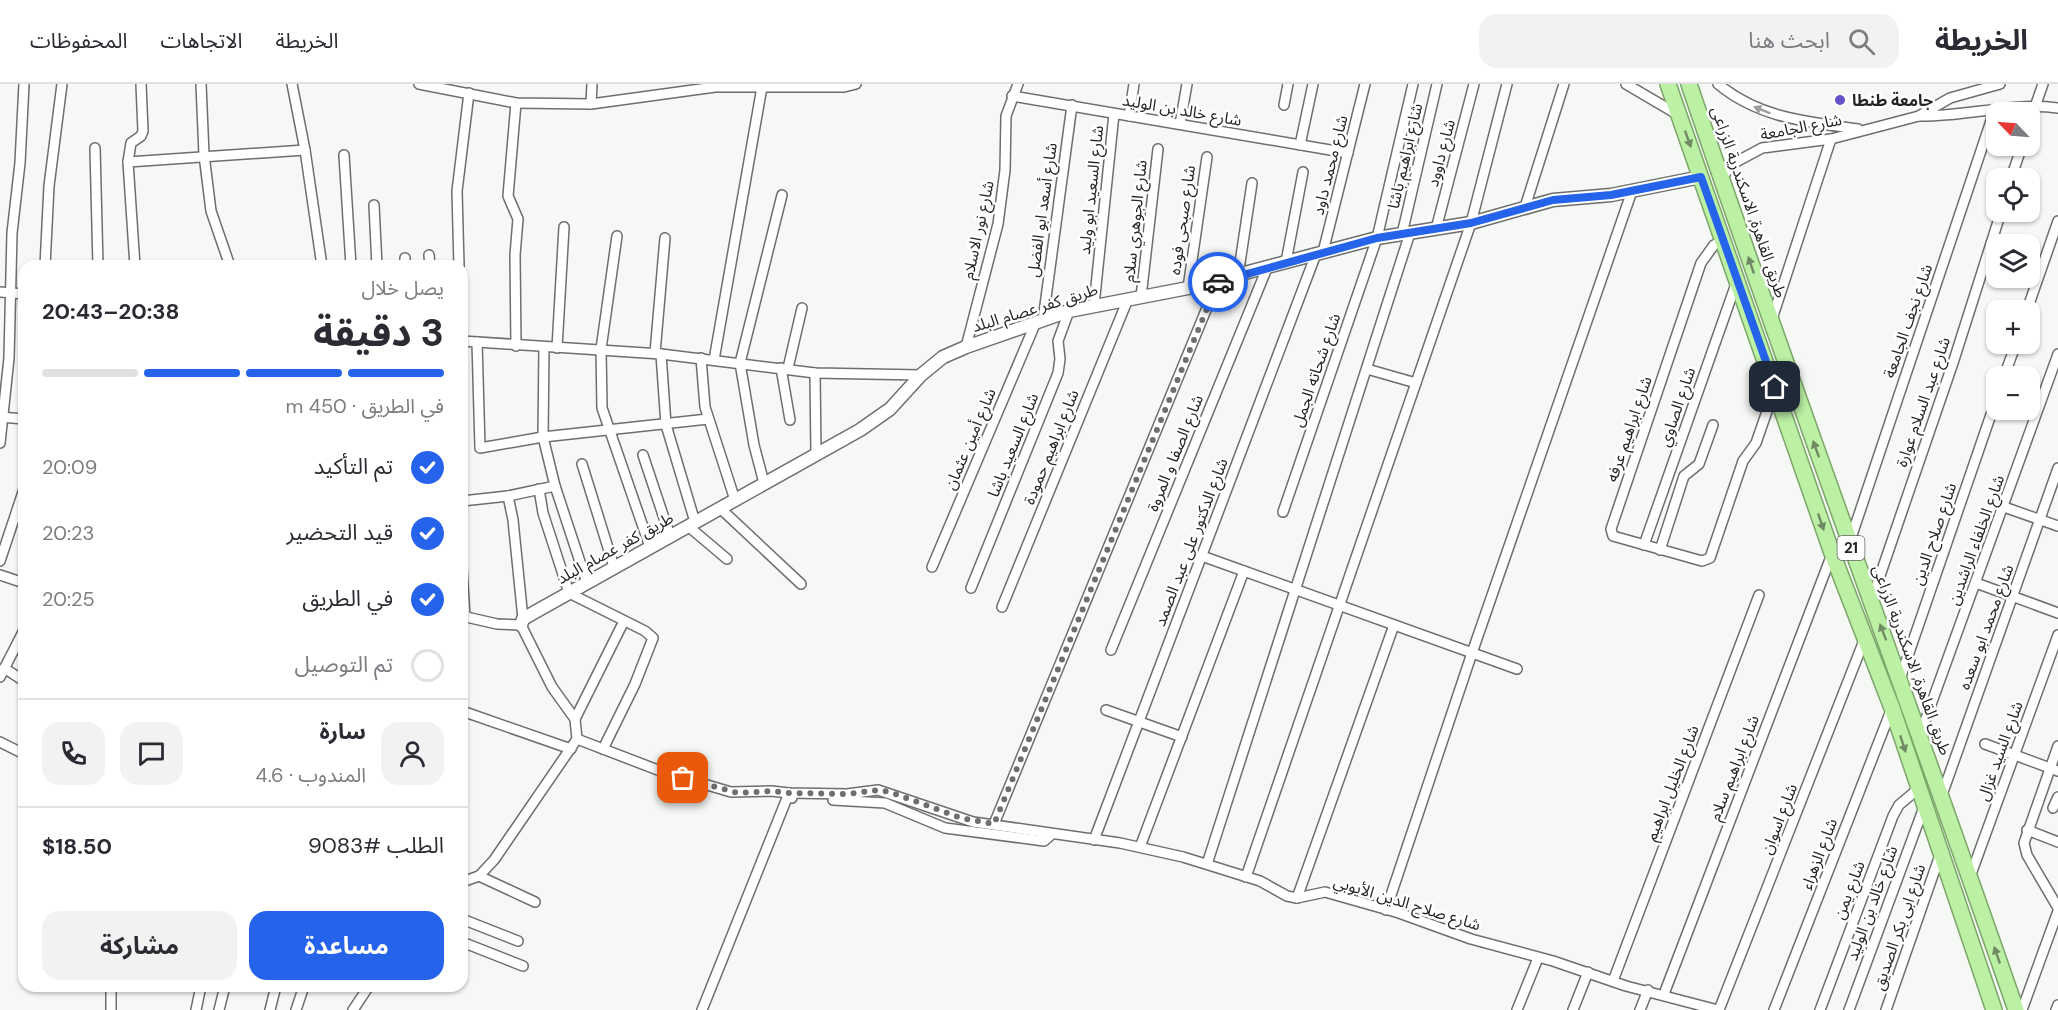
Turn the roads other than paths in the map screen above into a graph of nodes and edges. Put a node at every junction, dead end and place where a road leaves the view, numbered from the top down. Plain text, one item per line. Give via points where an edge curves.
1 (24, 84) edge
2 (62, 84) edge
3 (141, 84) edge
4 (201, 84) edge
5 (292, 84) edge
6 (419, 84) edge
7 (592, 84) edge
8 (856, 84) edge
9 (1018, 84) edge
10 (1134, 84) edge
11 (1187, 84) edge
12 (1288, 84) edge
13 (1313, 84) edge
14 (1365, 84) edge
15 (1413, 84) edge
16 (1437, 84) edge
17 (1474, 84) edge
18 (1507, 84) edge
19 (1564, 84) edge
20 (1626, 84) edge
21 (1668, 84) edge
22 (1689, 84) edge
23 (1718, 84) edge
24 (2000, 84) edge
25 (2043, 84) edge
26 (762, 87) junction
27 (469, 93) junction
28 (1012, 96) junction
29 (2035, 102) edge
30 (516, 103) junction
31 (591, 104) junction
32 (1072, 105) junction
33 (1284, 105) dead end
34 (2040, 106) edge
35 (2058, 108) edge
36 (1986, 110) edge
37 (1114, 114) junction
38 (1679, 115) junction
39 (1129, 116) junction
40 (1919, 116) junction
41 (1180, 124) junction
42 (1860, 130) junction
43 (1986, 136) edge
44 (1831, 139) junction
45 (1300, 145) junction
46 (95, 148) dead end
47 (1158, 149) dead end
48 (305, 150) junction
49 (1348, 153) junction
50 (204, 155) junction
51 (344, 155) dead end
52 (1207, 157) dead end
53 (128, 162) junction
54 (1303, 172) dead end
55 (1701, 177) junction
56 (1721, 177) junction
57 (1252, 183) dead end
58 (1632, 191) junction
59 (782, 195) dead end
60 (374, 205) dead end
61 (1525, 207) junction
62 (2058, 221) edge
63 (1998, 222) edge
64 (1471, 223) junction
65 (564, 227) dead end
66 (1436, 229) junction
67 (1406, 234) junction
68 (617, 236) dead end
69 (665, 238) dead end
70 (1377, 238) junction
71 (1724, 240) junction
72 (1320, 253) junction
73 (429, 255) dead end
74 (45, 260) edge
75 (98, 260) edge
76 (135, 260) edge
77 (228, 260) edge
78 (321, 260) edge
79 (351, 260) edge
80 (377, 260) edge
81 (429, 260) edge
82 (459, 260) edge
83 (1286, 262) junction
84 (1267, 268) junction
85 (1238, 276) junction
86 (1738, 279) junction
87 (1218, 281) junction
88 (1188, 288) junction
89 (0, 292) edge
90 (12, 293) junction
91 (18, 294) edge
92 (1142, 297) junction
93 (1128, 299) junction
94 (2030, 300) edge
95 (1094, 305) junction
96 (802, 308) dead end
97 (1069, 311) junction
98 (1039, 321) junction
99 (1771, 322) junction
100 (468, 341) edge
101 (477, 342) junction
102 (516, 346) junction
103 (966, 346) junction
104 (544, 347) junction
105 (557, 348) junction
106 (601, 349) junction
107 (658, 353) junction
108 (2058, 354) edge
109 (701, 358) junction
110 (714, 360) junction
111 (740, 363) junction
112 (784, 368) junction
113 (1366, 369) junction
114 (815, 373) junction
115 (921, 375) junction
116 (1416, 383) junction
117 (2047, 386) junction
118 (1775, 387) junction
119 (2058, 390) edge
120 (2, 417) edge
121 (18, 418) edge
122 (708, 419) junction
123 (790, 420) dead end
124 (1989, 420) edge
125 (666, 425) junction
126 (1713, 426) dead end
127 (609, 430) junction
128 (543, 438) junction
129 (0, 443) edge
130 (816, 454) junction
131 (643, 455) dead end
132 (582, 464) dead end
133 (2058, 468) edge
134 (765, 483) junction
135 (555, 486) junction
136 (539, 489) junction
137 (508, 496) junction
138 (468, 500) edge
139 (735, 500) junction
140 (18, 507) edge
141 (2004, 507) junction
142 (720, 508) junction
143 (1283, 513) dead end
144 (2040, 520) junction
145 (691, 524) junction
146 (2058, 526) edge
147 (670, 536) junction
148 (1849, 543) junction
149 (1644, 545) junction
150 (650, 547) junction
151 (1660, 550) junction
152 (1832, 553) junction
153 (1202, 556) junction
154 (727, 559) dead end
155 (0, 561) edge
156 (614, 567) junction
157 (932, 567) dead end
158 (1244, 571) junction
159 (0, 575) edge
160 (18, 581) edge
161 (587, 582) junction
162 (1976, 583) junction
163 (801, 584) dead end
164 (971, 588) dead end
165 (1296, 590) junction
166 (569, 593) junction
167 (1758, 595) dead end
168 (2012, 596) junction
169 (1871, 601) junction
170 (1340, 606) junction
171 (1002, 607) dead end
172 (2058, 613) edge
173 (468, 618) edge
174 (624, 621) junction
175 (522, 622) junction
176 (1394, 624) junction
177 (2058, 634) edge
178 (1865, 638) junction
179 (18, 642) edge
180 (1111, 650) dead end
181 (1472, 653) junction
182 (1517, 669) dead end
183 (2, 673) edge
184 (18, 679) edge
185 (1900, 679) junction
186 (1892, 708) junction
187 (1106, 710) dead end
188 (468, 713) edge
189 (575, 719) junction
190 (1139, 722) junction
191 (1920, 735) junction
192 (1182, 737) junction
193 (577, 739) junction
194 (0, 742) edge
195 (1985, 744) dead end
196 (2058, 746) edge
197 (571, 749) junction
198 (603, 749) junction
199 (18, 751) edge
200 (2014, 755) junction
201 (2054, 769) edge
202 (1918, 789) junction
203 (789, 793) junction
204 (1942, 795) junction
205 (2058, 797) edge
206 (1924, 807) junction
207 (2053, 808) dead end
208 (994, 824) junction
209 (2027, 830) junction
210 (1052, 834) junction
211 (1094, 840) junction
212 (2058, 842) edge
213 (1140, 847) junction
214 (1940, 855) junction
215 (1207, 864) junction
216 (479, 876) junction
217 (1246, 877) junction
218 (1970, 877) junction
219 (468, 880) edge
220 (1298, 898) junction
221 (535, 902) dead end
222 (1386, 910) junction
223 (2058, 910) edge
224 (468, 921) edge
225 (518, 941) dead end
226 (468, 944) edge
227 (1538, 958) junction
228 (523, 966) dead end
229 (1588, 972) junction
230 (1613, 981) junction
231 (1648, 990) junction
232 (111, 992) edge
233 (200, 992) edge
234 (224, 992) edge
235 (274, 992) edge
236 (302, 992) edge
237 (365, 992) edge
238 (1664, 994) junction
239 (2058, 1005) edge
240 (1695, 1007) edge
241 (111, 1010) edge
242 (196, 1010) edge
243 (219, 1010) edge
244 (270, 1010) edge
245 (296, 1010) edge
246 (354, 1010) edge
247 (702, 1010) edge
248 (1517, 1010) edge
249 (1573, 1010) edge
250 (1640, 1010) edge
251 (1719, 1010) edge
252 (1774, 1010) edge
253 (1820, 1010) edge
254 (1849, 1010) edge
255 (1886, 1010) edge
256 (1994, 1010) edge
257 (2016, 1010) edge
258 (2022, 1010) edge
259 (2056, 1010) edge

1 - 90 street via 12,233
2 - 74 street via 49,186
3 - 53 street via 143,130 131,143
4 - 50 street
5 - 48 street
6 - 27 street
7 - 31 street
8 - 26 street
9 - 28 street, شارع نور الاسلام
10 - 39 street
11 - 41 street
12 - 33 street
13 - 45 street
14 - 49 street, شارع محمد داود
15 - 70 street, شارع شحاته الجمل
16 - 67 street, شارع ابراهيم باشا
17 - 66 street, شارع داوود
18 - 64 street
19 - 61 street
20 - 38 street
21 - 38 highway, 21
22 - 56 highway, طريق القاهرة, الاسكندرية الزراعى / 21
42 -> 23 street, شارع الجامعة via 1805,123 1767,112 1734,97
24 - 40 street, شارع الجامعة via 1950,98
25 - 29 street
26 - 31 street via 701,88
26 - 110 street
27 - 30 street
27 - 82 street via 457,191
28 - 32 street, شارع خالد بن الوليد
28 - 103 street, شارع نور الاسلام via 1006,116 998,224
30 - 31 street
30 - 102 street via 508,196 518,219
32 - 37 street, شارع خالد بن الوليد
32 - 98 street, شارع أسعد ابو الفضل
34 - 35 street
36 - 40 street
37 - 39 street, شارع خالد بن الوليد
37 - 95 street, شارع السعيد ابو وليد
38 -> 55 highway, 21
39 - 41 street, شارع خالد بن الوليد
40 - 42 street, شارع الجامعة
41 - 45 street, شارع خالد بن الوليد
42 - 44 street, شارع الجامعة
43 - 148 street, شارع نجف الجامعة
44 - 56 street, شارع الجامعة via 1762,148 1736,162
44 - 99 street
45 - 49 street, شارع خالد بن الوليد
46 - 75 street
47 - 92 street, شارع الجوهري سلام
48 - 50 street
48 - 78 street
49 - 72 street, شارع محمد داود
50 - 53 street
50 - 77 street via 211,211
51 - 79 street
52 - 88 street, شارع صبحى فوده
53 - 76 street
54 - 83 street
55 - 58 street, طريق كفر عصام البلد
55 - 71 highway, 21
99 -> 56 highway, طريق القاهرة, الاسكندرية الزراعى / 21
57 - 85 street
58 - 61 street, طريق كفر عصام البلد
58 - 181 street
59 - 111 street
60 - 80 street
61 - 64 street, طريق كفر عصام البلد
62 - 94 street
63 - 169 street, شارع عبد السلام عوارة
64 - 66 street, طريق كفر عصام البلد
64 - 116 street
65 - 105 street
66 - 67 street, طريق كفر عصام البلد
67 - 70 street, طريق كفر عصام البلد
67 - 113 street, شارع ابراهيم باشا
68 - 106 street
69 - 107 street
70 - 72 street, طريق كفر عصام البلد
70 - 143 street, شارع شحاته الجمل
71 - 86 highway, 21
71 - 149 street, شارع ابراهيم عرفه via 1706,253 1701,263 1611,529 1616,538
72 - 83 street, طريق كفر عصام البلد
72 - 153 street, شارع الدكتور على عبد الصمد
73 - 81 street
83 - 84 street, طريق كفر عصام البلد
84 - 85 street, طريق كفر عصام البلد
84 - 180 street, شارع الصفا و المروة
85 - 87 street, طريق كفر عصام البلد
86 - 118 highway, 21
86 - 149 street, شارع الصاوي
87 - 88 street, طريق كفر عصام البلد
87 - 208 street
88 - 92 street, طريق كفر عصام البلد
89 - 90 street
90 - 91 street
90 - 120 street
92 - 93 street, طريق كفر عصام البلد
93 - 95 street, طريق كفر عصام البلد
93 - 171 street, شارع ابراهيم حمودة
95 - 97 street, طريق كفر عصام البلد
96 - 112 street
97 - 98 street, طريق كفر عصام البلد
97 - 164 street, شارع السعيد باشا via 1058,341 1058,372
98 - 103 street, طريق كفر عصام البلد
98 - 157 street, شارع أمين عثمان
148 -> 99 highway, طريق القاهرة, الاسكندرية الزراعى / 21
100 - 101 street
101 - 102 street
101 - 128 street via 480,448
102 - 104 street
103 - 115 street, طريق كفر عصام البلد via 943,357
104 - 105 street
104 - 128 street
105 - 106 street
106 - 107 street
106 - 127 street via 602,408
107 - 109 street
107 - 125 street
108 - 117 street, شارع الخلفاء الراشدين
109 - 110 street
109 - 122 street
110 - 111 street
111 - 112 street
111 - 134 street via 754,445
112 - 114 street
112 - 123 street
113 - 116 street
113 - 165 street, شارع ابراهيم باشا
114 - 115 street
114 - 130 street
115 - 130 street, طريق كفر عصام البلد via 875,420
116 - 170 street
117 - 119 street
117 - 141 street, شارع الخلفاء الراشدين
118 - 151 street, شارع ابراهيم عرفه via 1756,443 1743,461 1710,558 1702,561
118 -> 152 highway, 21
120 - 121 street
120 - 129 street
122 - 125 street
122 - 139 street
124 - 185 street, شارع صلاح الدين
125 - 127 street
125 - 145 street
126 - 151 street via 1699,464 1684,476
127 - 128 street
127 - 150 street
128 - 135 street
130 - 134 street, طريق كفر عصام البلد
131 - 147 street
132 - 156 street
133 - 144 street, شارع محمد ابو سعده
134 - 139 street, طريق كفر عصام البلد
135 - 136 street
135 - 161 street
136 - 137 street
136 - 166 street
137 - 138 street
137 - 175 street
139 - 142 street, طريق كفر عصام البلد
140 - 155 street
141 - 144 street
141 - 162 street, شارع الخلفاء الراشدين
142 - 145 street, طريق كفر عصام البلد
142 - 163 street
144 - 146 street
144 - 168 street, شارع محمد ابو سعده
145 - 147 street, طريق كفر عصام البلد
145 - 154 street
147 - 150 street, طريق كفر عصام البلد
148 - 169 highway, طريق القاهرة, الاسكندرية الزراعى / 21
149 - 151 street, شارع ابراهيم عرفه
150 - 156 street, طريق كفر عصام البلد
152 - 178 highway, 21
152 - 238 street, شارع ابراهيم سلام
153 - 158 street
153 - 190 street, شارع الدكتور على عبد الصمد
156 - 161 street, طريق كفر عصام البلد
158 - 165 street
158 - 192 street
159 - 160 street
161 - 166 street, طريق كفر عصام البلد
162 - 168 street
162 - 191 street, شارع الخلفاء الراشدين
165 - 170 street
165 - 215 street, شارع ابراهيم باشا
166 - 174 street
166 - 175 street, طريق كفر عصام البلد
167 - 230 street, شارع الخليل ابراهيم
168 - 172 street
168 - 204 street, شارع محمد ابو سعده
185 -> 169 highway, طريق القاهرة, الاسكندرية الزراعى / 21
170 - 176 street
170 - 217 street
173 - 175 street via 497,624
174 - 189 street
174 - 198 street via 651,635 653,641
175 - 189 street via 552,687
176 - 181 street
176 - 220 street
177 - 200 street, شارع السيد غزال
178 - 186 highway, 21
178 - 251 street, شارع اسوان
179 - 183 street
181 - 182 street
181 - 222 street
183 - 184 street
185 - 191 highway, طريق القاهرة, الاسكندرية الزراعى / 21
186 -> 202 highway, 21
186 - 252 street, شارع الزهراء
187 - 190 street
188 - 197 street
189 - 193 street
190 - 192 street
190 - 211 street, شارع الدكتور على عبد الصمد
191 - 204 highway, طريق القاهرة, الاسكندرية الزراعى / 21
192 - 213 street
193 - 197 street
193 - 198 street
194 - 199 street
195 - 200 street
196 - 201 street
197 - 216 street
198 - 203 street via 731,792
200 - 201 street
200 - 218 street, شارع السيد غزال
201 - 209 street
202 - 206 highway, 21
202 - 253 street, شارع يمن via 1899,805 1893,816
203 - 208 street via 878,790 961,818
203 - 210 street via 797,798 885,803 957,830 1044,841
203 - 247 street
204 - 218 highway, طريق القاهرة, الاسكندرية الزراعى / 21
205 - 207 street
206 - 214 highway, 21
206 - 254 street, شارع خالد بن الوليد
208 - 210 street
209 - 212 street
209 - 223 street via 2025,849
210 - 211 street
211 - 213 street
213 - 215 street
214 - 255 street, شارع ابى بكر الصديق
214 - 256 highway, 21
215 - 217 street
216 - 219 street
216 - 221 street
217 - 220 street
257 -> 218 highway, طريق القاهرة, الاسكندرية الزراعى / 21
220 - 222 street, شارع صلاح الدين الأيوبي via 1325,892
222 - 227 street, شارع صلاح الدين الأيوبي
223 - 258 street
224 - 225 street
226 - 228 street
227 - 229 street, شارع صلاح الدين الأيوبي
227 - 248 street
229 - 230 street, شارع صلاح الدين الأيوبي
229 - 249 street
230 - 231 street, شارع صلاح الدين الأيوبي
231 - 238 street, شارع صلاح الدين الأيوبي
231 - 250 street
232 - 241 street
233 - 242 street
234 - 243 street
235 - 244 street
236 - 245 street
237 - 246 street
238 - 240 street, شارع صلاح الدين الأيوبي
239 - 259 street
240 - 251 street, شارع صلاح الدين الأيوبي

